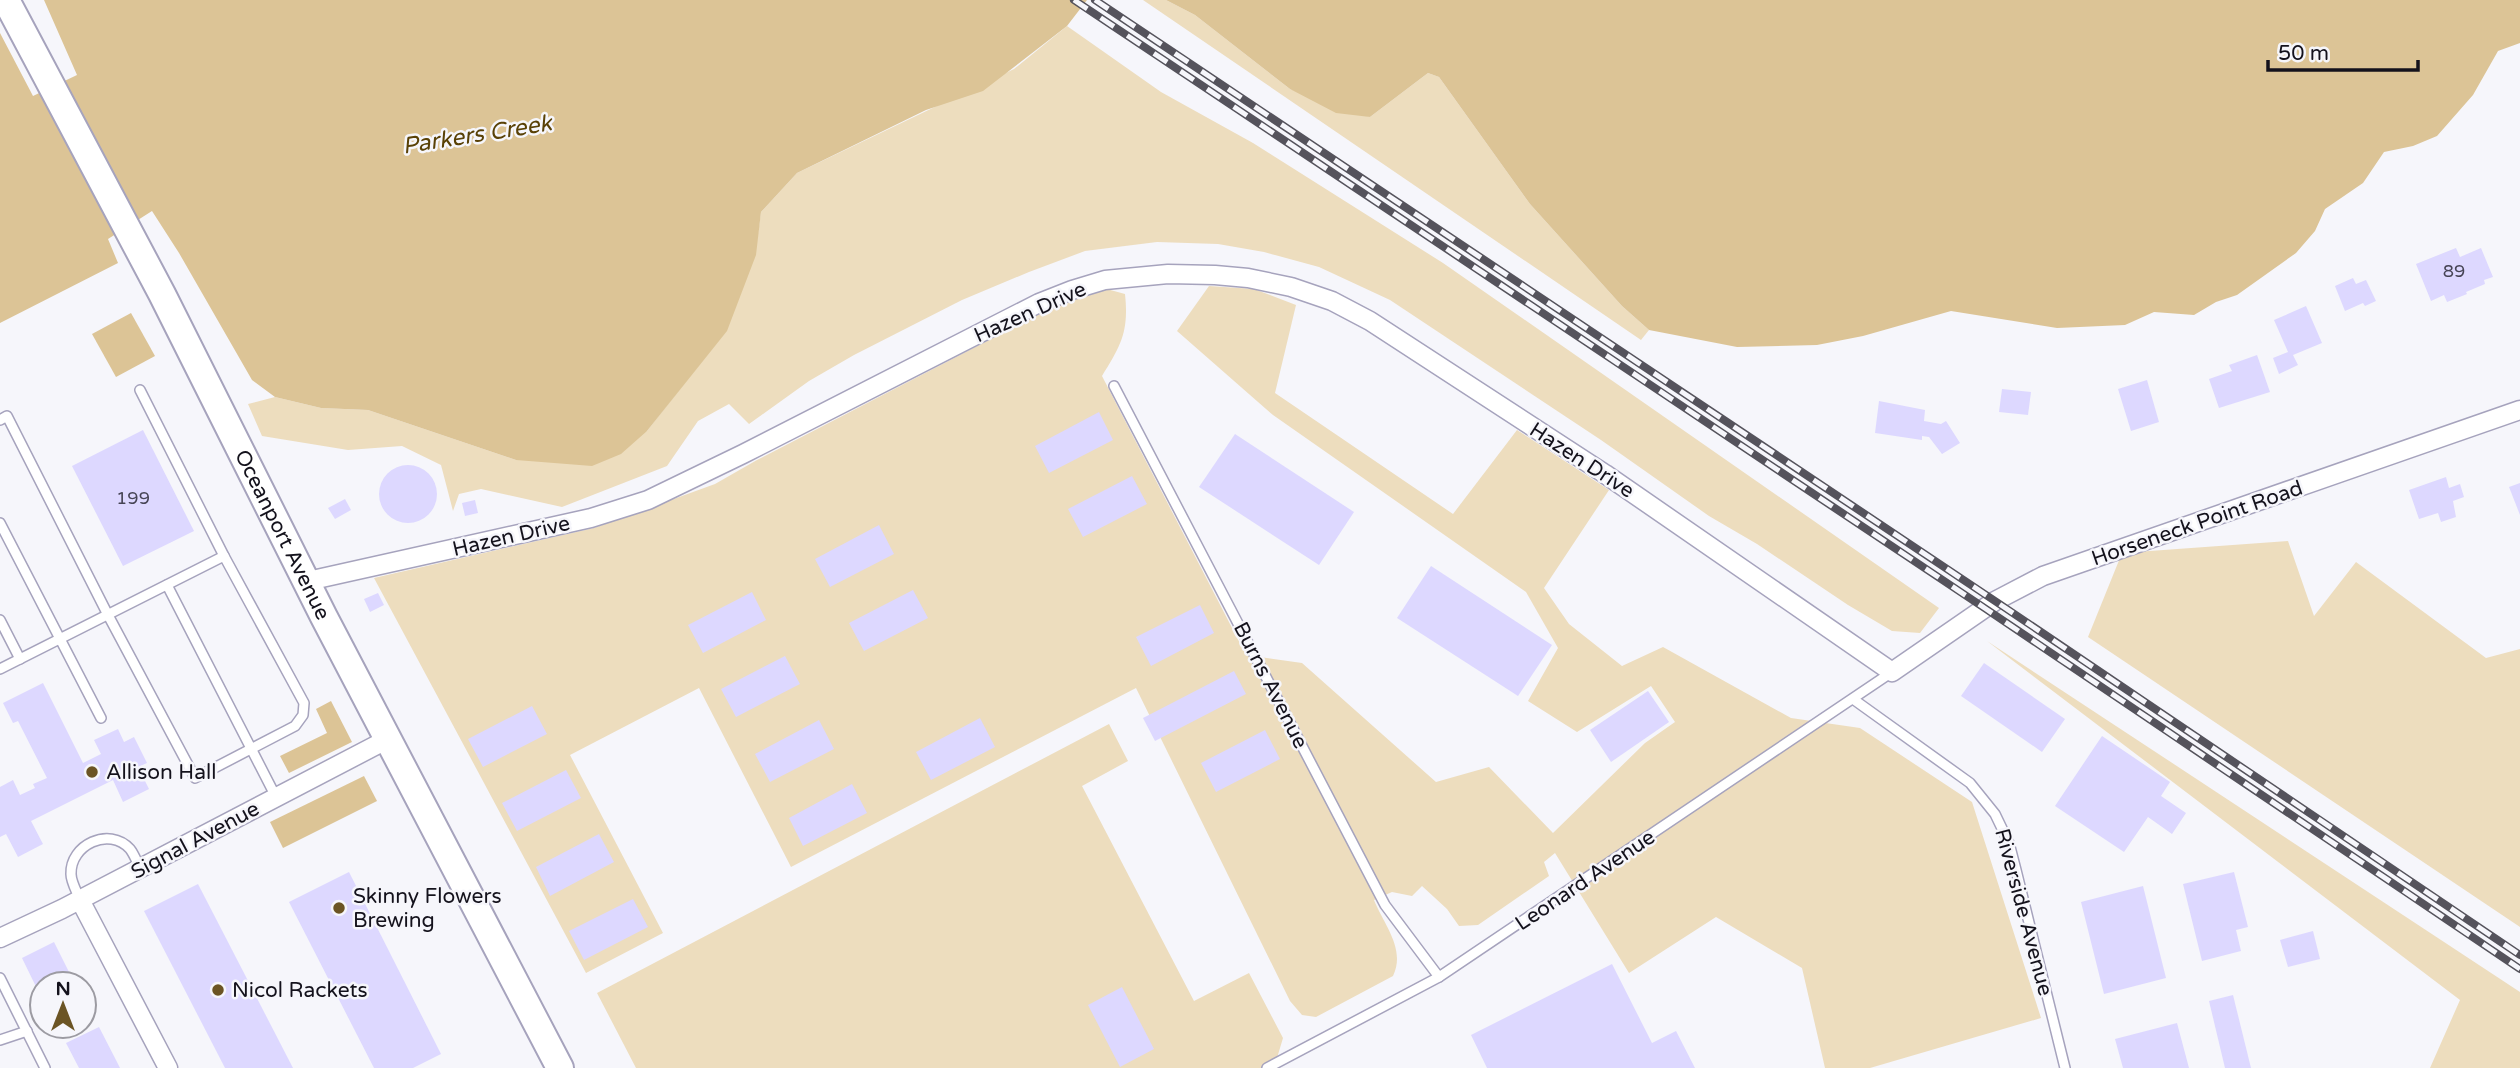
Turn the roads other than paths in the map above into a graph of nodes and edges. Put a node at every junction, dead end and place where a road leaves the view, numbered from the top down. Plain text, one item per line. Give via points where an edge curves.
1 (6, 0) edge
2 (1114, 386) dead end
3 (140, 390) dead end
4 (2520, 410) edge
5 (0, 420) edge
6 (0, 523) edge
7 (224, 556) junction
8 (308, 581) junction
9 (167, 585) junction
10 (108, 615) junction
11 (0, 620) edge
12 (60, 639) junction
13 (20, 659) junction
14 (0, 669) edge
15 (1892, 672) junction
16 (1853, 699) junction
17 (101, 718) dead end
18 (388, 739) junction
19 (250, 748) junction
20 (276, 797) junction
21 (140, 868) junction
22 (80, 900) junction
23 (0, 938) edge
24 (1439, 977) junction
25 (0, 978) edge
26 (27, 1031) junction
27 (0, 1040) edge
28 (45, 1068) edge
29 (168, 1068) edge
30 (560, 1068) edge
31 (1267, 1068) edge
32 (2065, 1068) edge

1 - 8 main road, Oceanport Avenue
2 - 24 lane, Burns Avenue via 1385,905
3 - 7 lane
4 - 15 street, Horseneck Point Road via 2043,576 1995,601
5 - 10 lane via 7,416
6 - 12 lane
7 - 9 lane
7 - 19 lane via 304,703 295,726
8 - 15 street, Hazen Drive via 591,518 648,500 1039,303 1105,280 1215,275 1290,287 1332,301 1370,321 1605,474
8 - 18 main road, Oceanport Avenue
9 - 10 lane
9 - 19 lane
10 - 12 lane
10 - 19 lane via 195,778
11 - 13 lane
12 - 13 lane
12 - 17 lane
13 - 14 lane
15 - 16 lane, Leonard Avenue
16 - 24 lane, Leonard Avenue
16 - 32 lane, Riverside Avenue via 1970,783 1995,814 2017,870
18 - 20 street, Signal Avenue
18 - 30 main road, Oceanport Avenue
19 - 20 lane
20 - 21 street, Signal Avenue
21 - 22 street, Signal Avenue
21 - 22 lane via 130,849 117,840 86,845 77,853 70,876
22 - 23 street, Signal Avenue
22 - 29 street
24 - 31 lane, Leonard Avenue
25 - 26 lane
26 - 27 lane
26 - 28 lane

